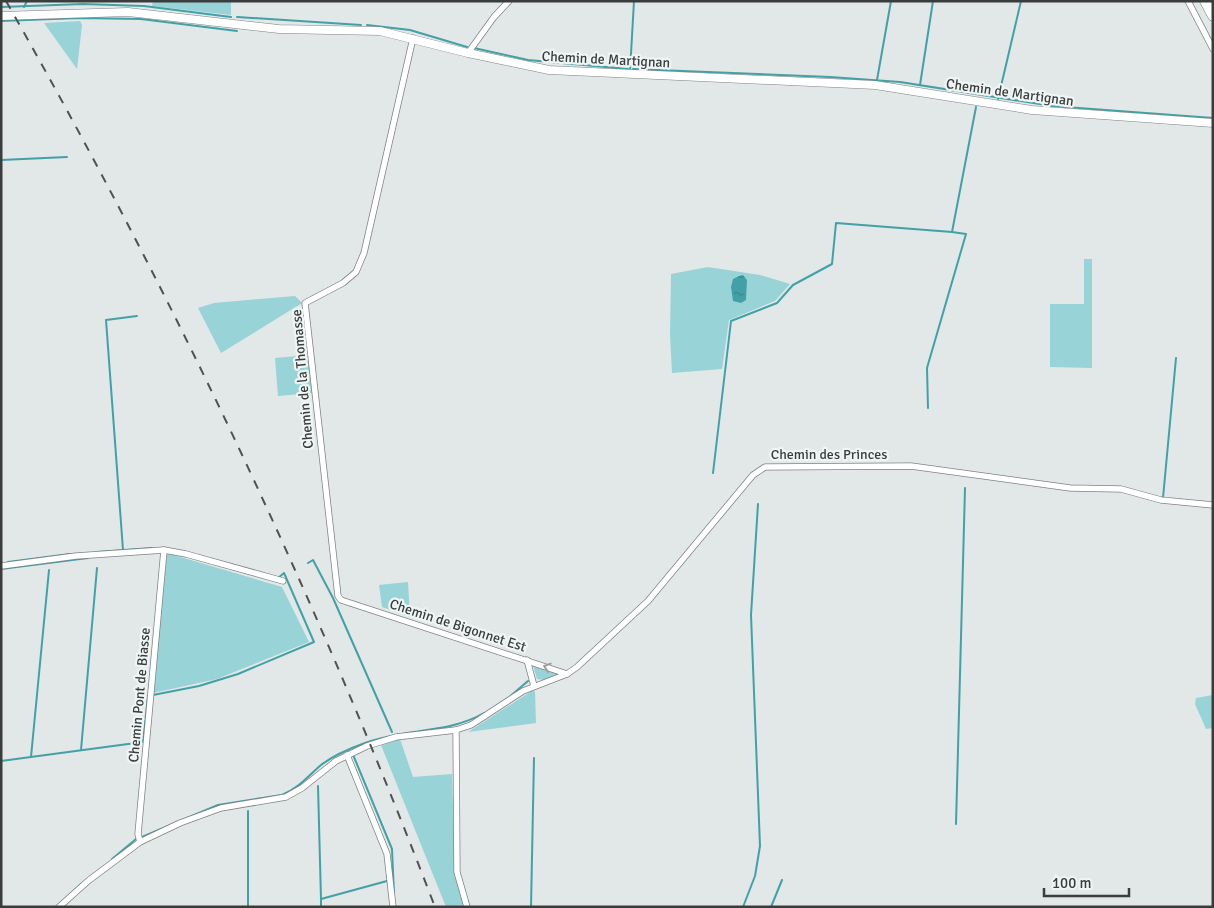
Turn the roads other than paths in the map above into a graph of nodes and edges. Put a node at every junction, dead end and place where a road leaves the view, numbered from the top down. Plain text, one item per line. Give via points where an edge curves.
1 (509, 1) edge
2 (1188, 1) edge
3 (1205, 1) edge
4 (1, 16) edge
5 (1213, 16) edge
6 (413, 38) junction
7 (1213, 49) edge
8 (468, 53) junction
9 (1213, 123) edge
10 (1213, 505) edge
11 (164, 550) junction
12 (1, 566) edge
13 (283, 582) dead end
14 (341, 600) joint
15 (527, 660) junction
16 (567, 674) junction
17 (534, 686) junction
18 (456, 730) junction
19 (346, 755) junction
20 (140, 842) junction
21 (59, 907) edge
22 (393, 907) edge
23 (467, 907) edge

1 - 8 street via 479,35
2 - 7 street
3 - 5 highway
4 - 6 main road, Chemin de Martignan via 128,12 279,29 380,31
6 - 8 main road, Chemin de Martignan
6 - 14 street, Chemin de la Thomasse via 364,253 356,272 305,303
8 - 9 main road, Chemin de Martignan via 566,72 875,85 1032,110
10 - 16 street, Chemin des Princes via 1160,500 1121,489 1070,488 911,466 765,467 754,475 648,601
11 - 12 street via 76,556
11 - 13 street
11 - 20 street, Chemin Pont de Biasse via 138,834
14 - 15 street, Chemin de Bigonnet Est
16 -> 15 street, Chemin de Bigonnet Est
15 - 17 street
16 - 17 street, Chemin des Princes
17 - 18 street, Chemin des Princes via 471,725
18 - 19 street, Chemin des Princes via 396,737
18 - 23 street via 457,872
19 - 20 street, Chemin des Princes via 295,793 211,810
19 - 22 street via 387,854
20 - 21 street, Chemin des Princes

